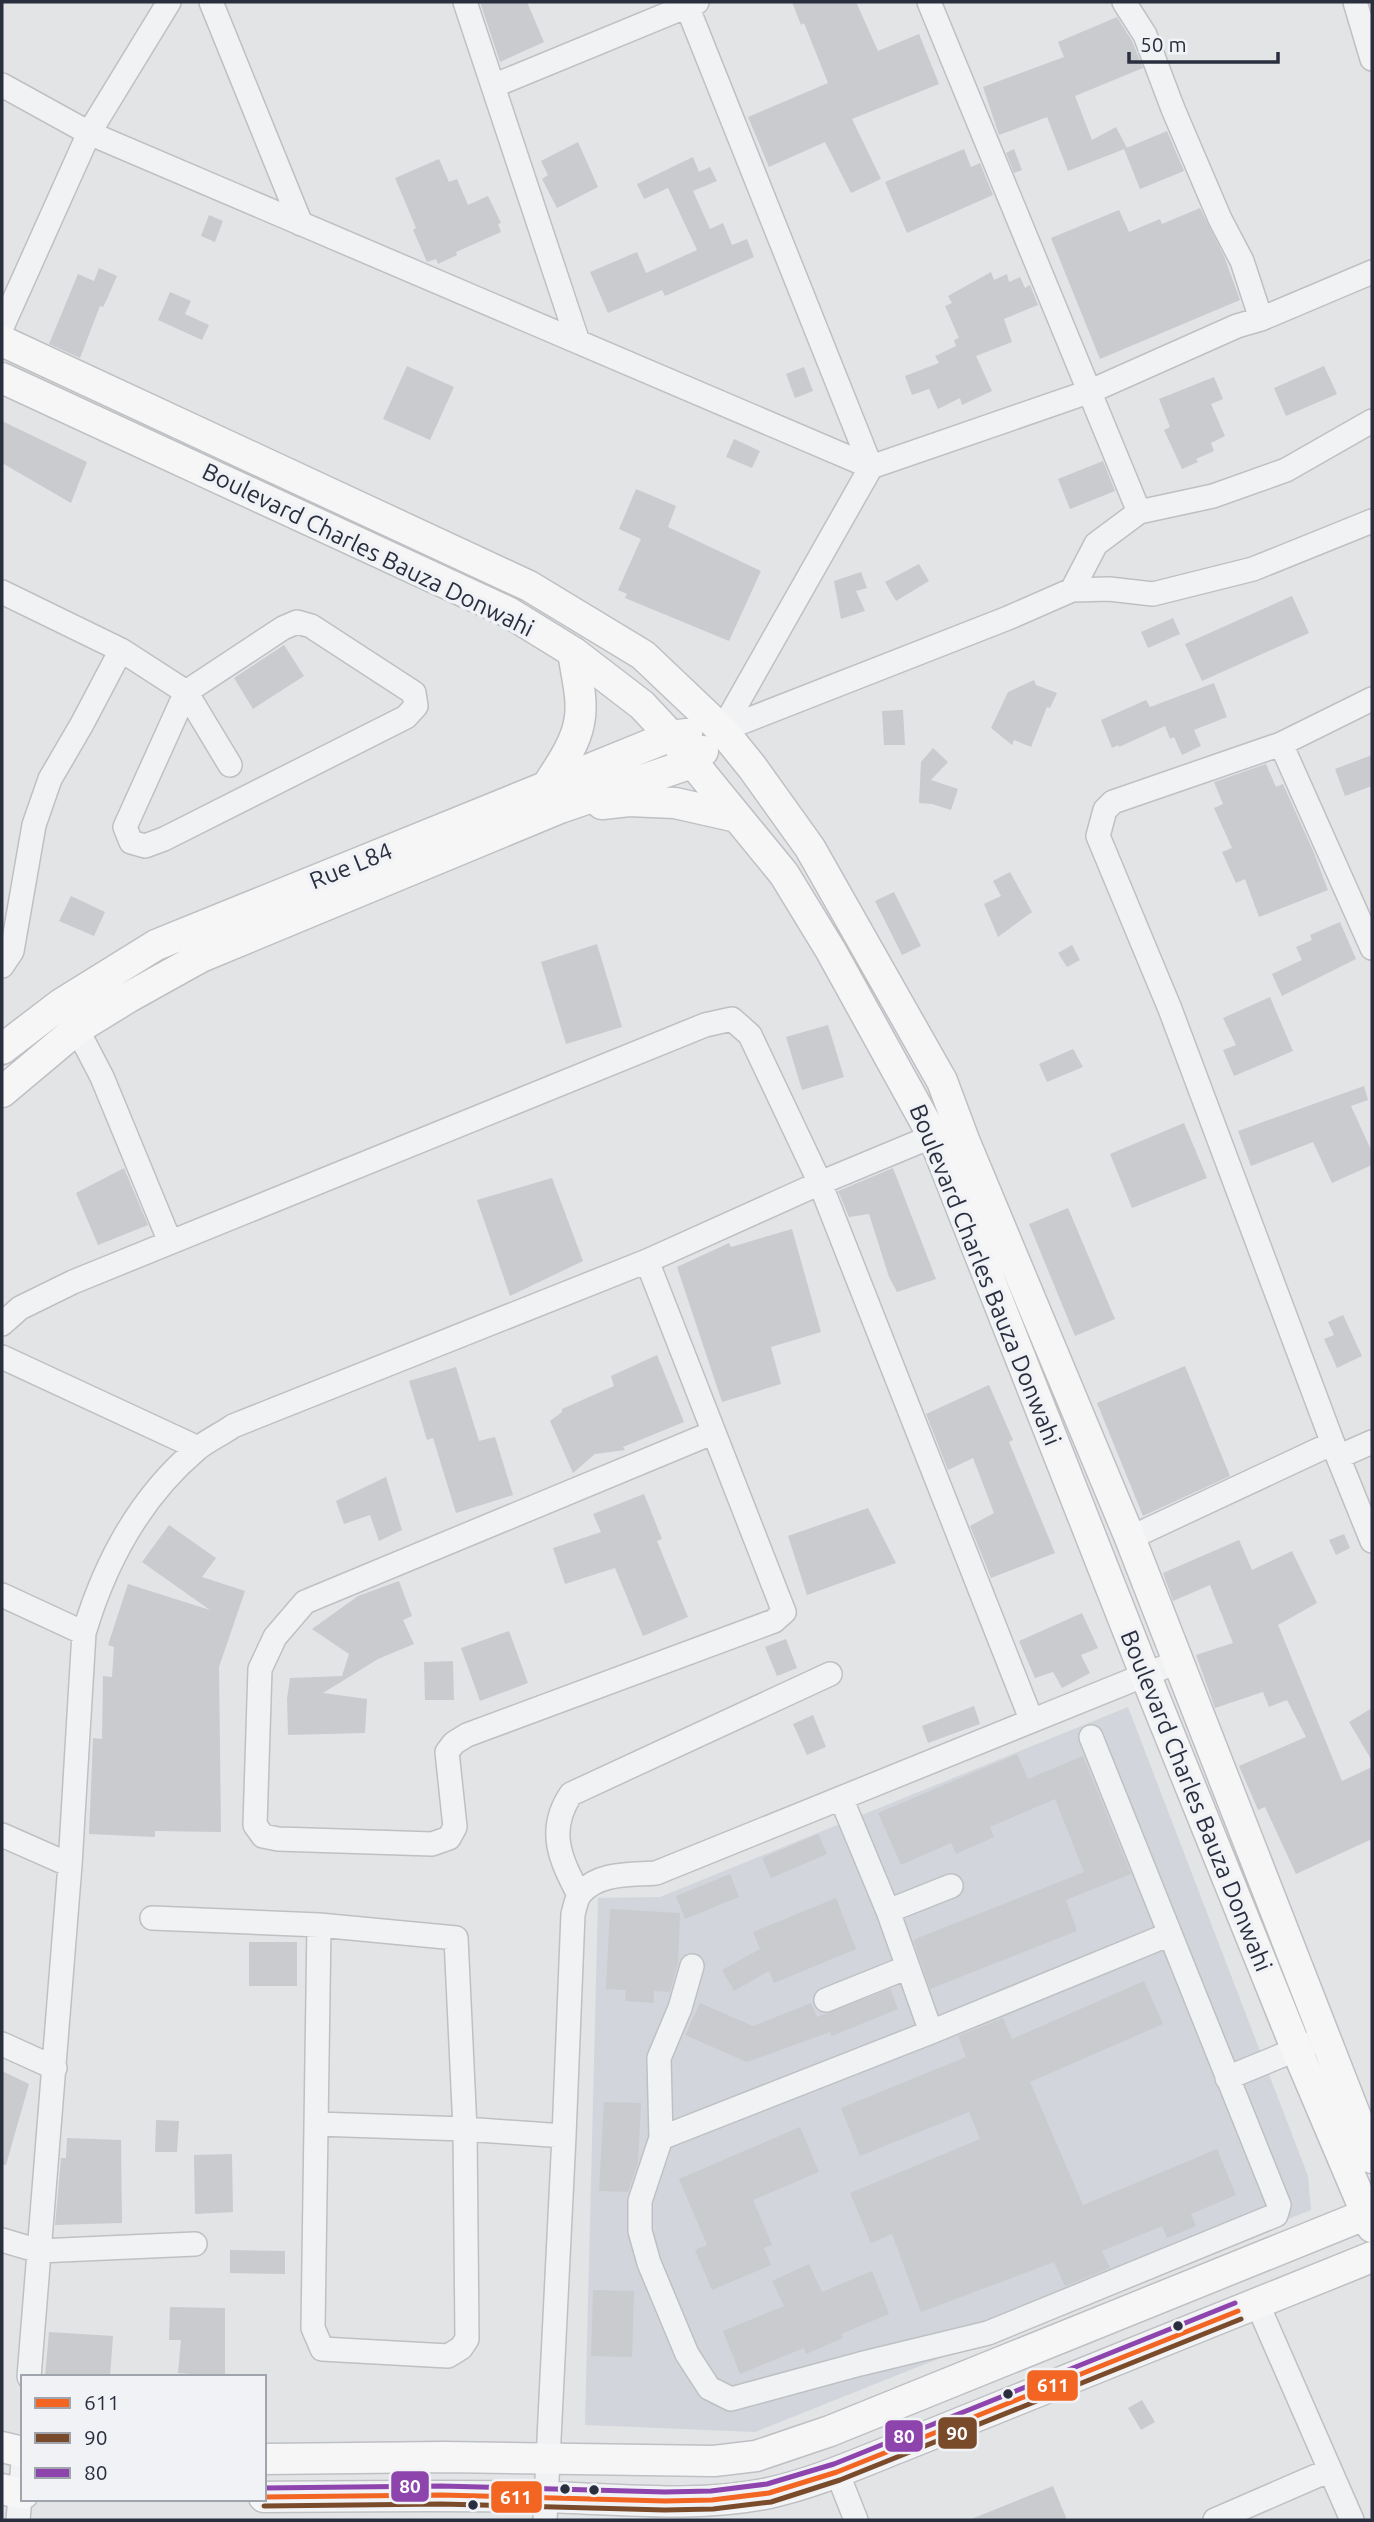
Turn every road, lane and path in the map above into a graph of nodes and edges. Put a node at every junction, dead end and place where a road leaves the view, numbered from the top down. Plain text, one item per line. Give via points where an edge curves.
1 (169, 2) edge
2 (211, 2) edge
3 (465, 2) edge
4 (929, 2) edge
5 (1124, 2) edge
6 (1355, 2) edge
7 (692, 4) edge
8 (1372, 59) edge
9 (2, 86) edge
10 (493, 86) junction
11 (89, 134) junction
12 (301, 224) junction
13 (1372, 272) edge
14 (1261, 319) junction
15 (2, 327) edge
16 (2, 341) edge
17 (578, 342) junction
18 (2, 378) edge
19 (1091, 391) junction
20 (1372, 421) edge
21 (871, 467) junction
22 (1139, 512) junction
23 (1372, 521) edge
24 (1072, 590) junction
25 (2, 592) edge
26 (121, 650) junction
27 (573, 652) junction
28 (186, 692) junction
29 (1372, 699) edge
30 (722, 730) junction
31 (671, 736) junction
32 (1281, 744) junction
33 (692, 762) junction
34 (230, 765) dead end
35 (554, 797) junction
36 (737, 817) junction
37 (1372, 948) edge
38 (2, 965) edge
39 (77, 1029) junction
40 (2, 1049) edge
41 (2, 1092) edge
42 (933, 1136) junction
43 (820, 1183) junction
44 (170, 1242) junction
45 (647, 1261) junction
46 (2, 1324) edge
47 (2, 1357) edge
48 (712, 1433) junction
49 (1372, 1442) edge
50 (198, 1448) junction
51 (1335, 1450) junction
52 (1129, 1538) junction
53 (1372, 1541) edge
54 (2, 1595) edge
55 (84, 1633) junction
56 (1177, 1662) junction
57 (831, 1674) dead end
58 (1145, 1674) junction
59 (1031, 1719) junction
60 (1091, 1737) dead end
61 (841, 1798) junction
62 (2, 1835) edge
63 (71, 1865) junction
64 (951, 1886) dead end
65 (579, 1895) junction
66 (888, 1911) junction
67 (152, 1918) dead end
68 (319, 1925) junction
69 (1170, 1934) junction
70 (692, 1966) dead end
71 (908, 1967) junction
72 (826, 2000) dead end
73 (931, 2032) junction
74 (1324, 2038) junction
75 (2, 2044) edge
76 (1296, 2049) junction
77 (55, 2068) junction
78 (1227, 2078) junction
79 (317, 2124) junction
80 (465, 2129) junction
81 (564, 2136) junction
82 (661, 2138) junction
83 (1372, 2158) edge
84 (1370, 2218) edge
85 (2, 2240) edge
86 (195, 2244) dead end
87 (39, 2252) junction
88 (1372, 2257) edge
89 (1257, 2303) junction
90 (29, 2375) edge
91 (885, 2409) junction
92 (2, 2447) edge
93 (900, 2447) junction
94 (21, 2452) edge
95 (266, 2459) edge
96 (548, 2459) junction
97 (1330, 2470) junction
98 (836, 2472) junction
99 (21, 2473) edge
100 (266, 2497) edge
101 (16, 2499) edge
102 (545, 2509) edge
103 (856, 2520) edge
104 (1214, 2520) edge
105 (1352, 2520) edge

1 - 11 street
2 - 12 street
3 - 10 street
4 - 19 street
5 - 14 street via 1146,36 1172,110 1242,261
6 - 8 street
7 - 10 street
7 - 21 street
9 - 11 street
10 - 17 street
11 - 12 street
11 - 15 street
12 - 17 street
13 - 14 street
14 - 19 street
16 - 30 main road, Boulevard Charles Bauza Donwahi via 529,586 643,655
17 - 21 street
18 - 27 main road, Boulevard Charles Bauza Donwahi via 508,612
19 - 21 street
19 - 22 street
20 - 22 street via 1286,470 1213,496
21 - 30 street
22 - 24 street via 1096,544
23 - 24 street via 1253,569 1153,594
24 - 30 street
25 - 26 street
26 - 28 street
26 - 38 street via 50,779 34,825 12,951
27 - 31 main road, Boulevard Charles Bauza Donwahi via 642,705
27 - 35 main road via 579,723
28 - 28 street via 296,622 311,626 414,693 416,706 406,717 164,839 145,846 131,842 125,827
28 - 34 street
29 - 32 street
30 - 31 main road, Rue L84
30 - 33 main road
30 - 52 main road, Boulevard Charles Bauza Donwahi via 810,848 942,1081
31 - 33 main road, Boulevard Charles Bauza Donwahi
31 - 35 main road, Rue L84
32 - 37 street
32 - 51 street via 1114,802 1105,810 1098,836 1170,1009
33 - 35 main road
33 - 36 main road, Boulevard Charles Bauza Donwahi
35 - 36 main road via 675,803
35 - 39 main road via 201,957
35 - 40 main road, Rue L84 via 156,945 61,1004
36 - 42 main road, Boulevard Charles Bauza Donwahi via 798,896
39 - 41 main road
39 - 44 street via 102,1077
42 - 43 street
42 - 58 main road, Boulevard Charles Bauza Donwahi
43 - 44 street via 750,1035 732,1020 705,1025
43 - 45 street
43 - 59 street
44 - 46 street via 73,1282 20,1308
45 - 48 street
45 - 50 street via 233,1426
47 - 50 street
48 - 48 street via 305,1602 275,1637 260,1669 255,1825 263,1836 432,1844 449,1838 455,1827 447,1752 454,1743 774,1621 784,1612
49 - 51 street
50 - 55 street via 142,1507 122,1539 95,1596
51 - 52 street
51 - 53 street
52 - 56 main road, Boulevard Charles Bauza Donwahi
54 - 55 street
55 - 63 street
56 - 58 street
56 - 74 main road, Boulevard Charles Bauza Donwahi
57 - 65 street via 570,1794 564,1804 559,1852
58 - 59 street
58 - 76 main road, Boulevard Charles Bauza Donwahi
59 - 61 street
60 - 69 street
61 - 65 street via 656,1873 612,1876
61 - 66 street
62 - 63 street
63 - 77 street
64 - 66 street
65 - 81 street via 573,1914
66 - 71 street
67 - 68 street
68 - 79 street
68 - 80 street via 456,1938
69 - 73 street
69 - 78 street
70 - 82 street via 659,2058
71 - 72 street
71 - 73 street
73 - 82 street
74 - 76 street
74 - 83 main road, Boulevard Charles Bauza Donwahi
75 - 77 street
76 - 78 street
76 - 84 main road, Boulevard Charles Bauza Donwahi
77 - 87 street
78 - 82 street via 1279,2205 1276,2215 988,2333 731,2399 709,2388 687,2354 640,2231 640,2201
79 - 80 street
79 - 80 street via 313,2328 322,2349 448,2356 467,2339
80 - 81 street
81 - 96 street
84 - 91 main road
85 - 87 street
86 - 87 street
87 - 90 street
88 - 89 main road
89 - 93 main road
89 - 97 street
91 - 93 main road
91 - 96 main road via 756,2456 714,2461
92 - 94 main road
93 - 98 main road
95 - 96 main road
96 - 102 street
97 - 104 street
97 - 105 street
98 - 102 main road via 769,2493
98 - 103 street
99 - 101 street
100 - 102 main road via 441,2495

